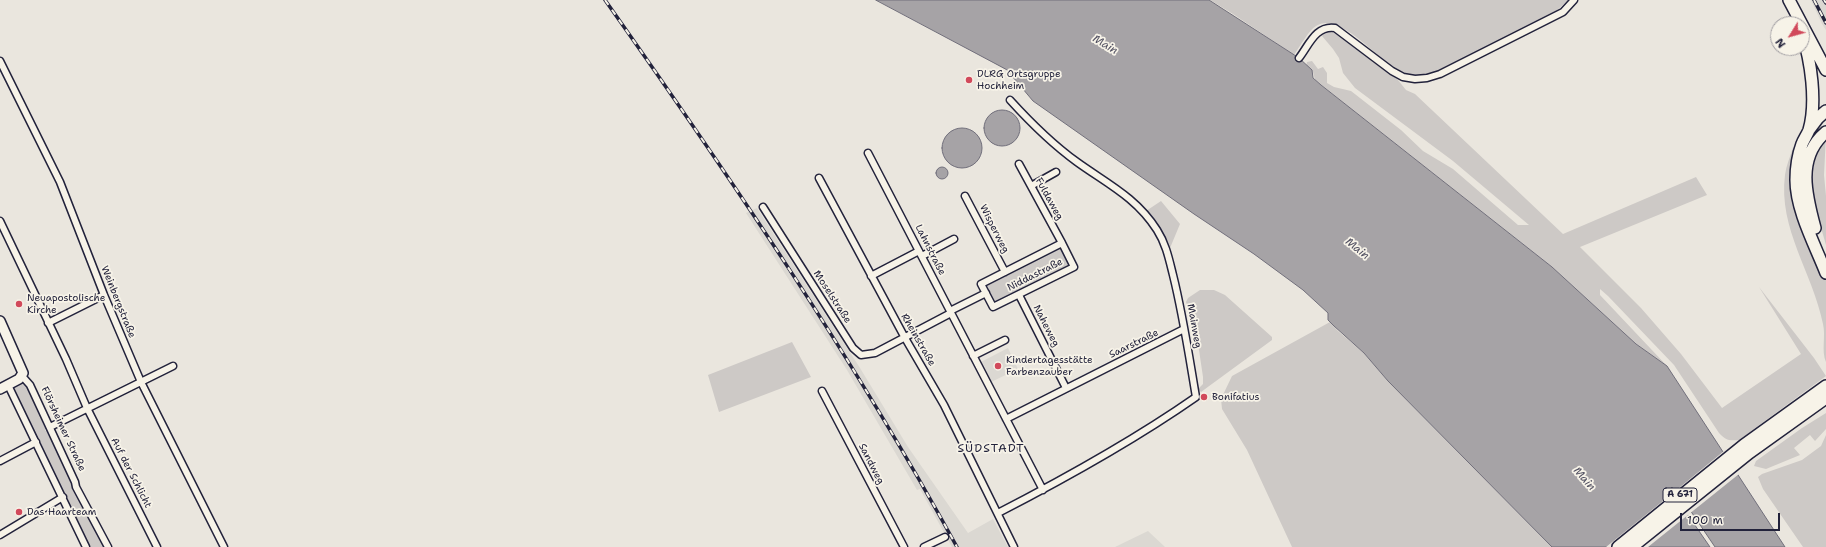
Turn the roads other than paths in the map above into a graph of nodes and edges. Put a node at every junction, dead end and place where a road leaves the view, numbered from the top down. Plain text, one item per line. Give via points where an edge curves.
1 (1574, 0) edge
2 (1788, 0) edge
3 (1793, 0) edge
4 (1796, 16) edge
5 (1798, 16) edge
6 (1810, 42) edge
7 (1808, 56) edge
8 (1299, 58) dead end
9 (0, 62) edge
10 (1826, 70) edge
11 (1010, 100) dead end
12 (1826, 111) edge
13 (1809, 131) junction
14 (1826, 132) edge
15 (868, 153) dead end
16 (1019, 164) dead end
17 (1056, 172) dead end
18 (818, 178) dead end
19 (1031, 186) junction
20 (966, 196) dead end
21 (763, 207) dead end
22 (0, 221) edge
23 (954, 238) dead end
24 (1062, 243) junction
25 (920, 253) junction
26 (1826, 260) edge
27 (1005, 272) junction
28 (1826, 273) edge
29 (871, 276) junction
30 (986, 293) junction
31 (104, 295) junction
32 (1019, 295) junction
33 (951, 312) junction
34 (0, 321) edge
35 (48, 323) junction
36 (1184, 329) junction
37 (905, 338) junction
38 (1005, 340) dead end
39 (973, 356) junction
40 (173, 366) dead end
41 (22, 376) junction
42 (141, 382) junction
43 (4, 387) edge
44 (1066, 388) junction
45 (822, 390) dead end
46 (1824, 390) edge
47 (1826, 406) edge
48 (87, 408) junction
49 (1802, 415) junction
50 (1006, 419) junction
51 (50, 426) junction
52 (36, 442) junction
53 (1746, 449) junction
54 (0, 461) edge
55 (1043, 490) junction
56 (63, 497) junction
57 (998, 513) junction
58 (0, 535) edge
59 (945, 537) dead end
60 (86, 547) edge
61 (108, 547) edge
62 (157, 547) edge
63 (224, 547) edge
64 (904, 547) edge
65 (924, 547) edge
66 (1014, 547) edge
67 (1618, 547) edge
68 (1632, 547) edge

1 - 8 street via 1563,12 1440,74 1427,78 1403,77 1335,28 1329,27 1319,31
2 - 4 highway
3 - 5 highway
6 - 10 highway
7 - 13 highway via 1812,103
9 - 31 street, Weinbergstraße via 60,182
11 - 36 street, Mainweg via 1051,141 1122,192 1156,228 1166,247
12 - 13 highway
13 - 28 highway via 1801,146 1797,164 1797,190 1800,207
14 - 26 highway via 1811,150 1806,163 1805,177 1814,226
15 - 25 street, Lahnstraße
16 - 19 street, Fuldaweg
17 - 19 street
18 - 29 street, Rheinstraße
19 - 24 street, Fuldaweg
20 - 27 street, Wisperweg
21 - 37 street, Moselstraße via 856,352 861,355 875,353
22 - 35 street, Auf der Schlicht
23 - 25 street
24 - 27 street, Niddastraße
24 - 32 street, Niddastraße via 1074,267
25 - 29 street
25 - 33 street, Lahnstraße
27 - 30 street, Niddastraße via 981,284
29 - 37 street, Rheinstraße
30 - 32 street, Niddastraße via 993,307
30 - 33 street
31 - 35 street
31 - 42 street, Weinbergstraße
32 - 44 street, Naheweg
33 - 37 street
33 - 39 street, Lahnstraße
34 - 41 main road, Flörsheimer Straße via 21,367
35 - 48 street, Auf der Schlicht
36 - 44 street, Saarstraße
36 - 55 street, Mainweg via 1196,397 1160,422
37 - 57 street, Rheinstraße via 944,405
38 - 39 street
39 - 50 street, Lahnstraße
40 - 42 street
41 - 43 main road
41 - 51 street, Flörsheimer Straße via 30,385
42 - 48 street
42 - 63 street, Weinbergstraße
43 - 52 street
44 - 50 street, Saarstraße
45 - 64 street, Sandweg
46 - 49 highway, A 671
46 - 53 highway, A 671
47 - 49 highway
48 - 51 street
48 - 62 street, Auf der Schlicht
49 - 53 highway, A 671
50 - 55 street, Lahnstraße
51 - 61 street, Flörsheimer Straße via 78,490
52 - 54 street
52 - 56 street
53 - 67 highway, A 671
53 - 68 highway, A 671
55 - 57 street, Mainweg
56 - 58 street
56 - 60 street
57 - 66 street, Rheinstraße
59 - 65 street

